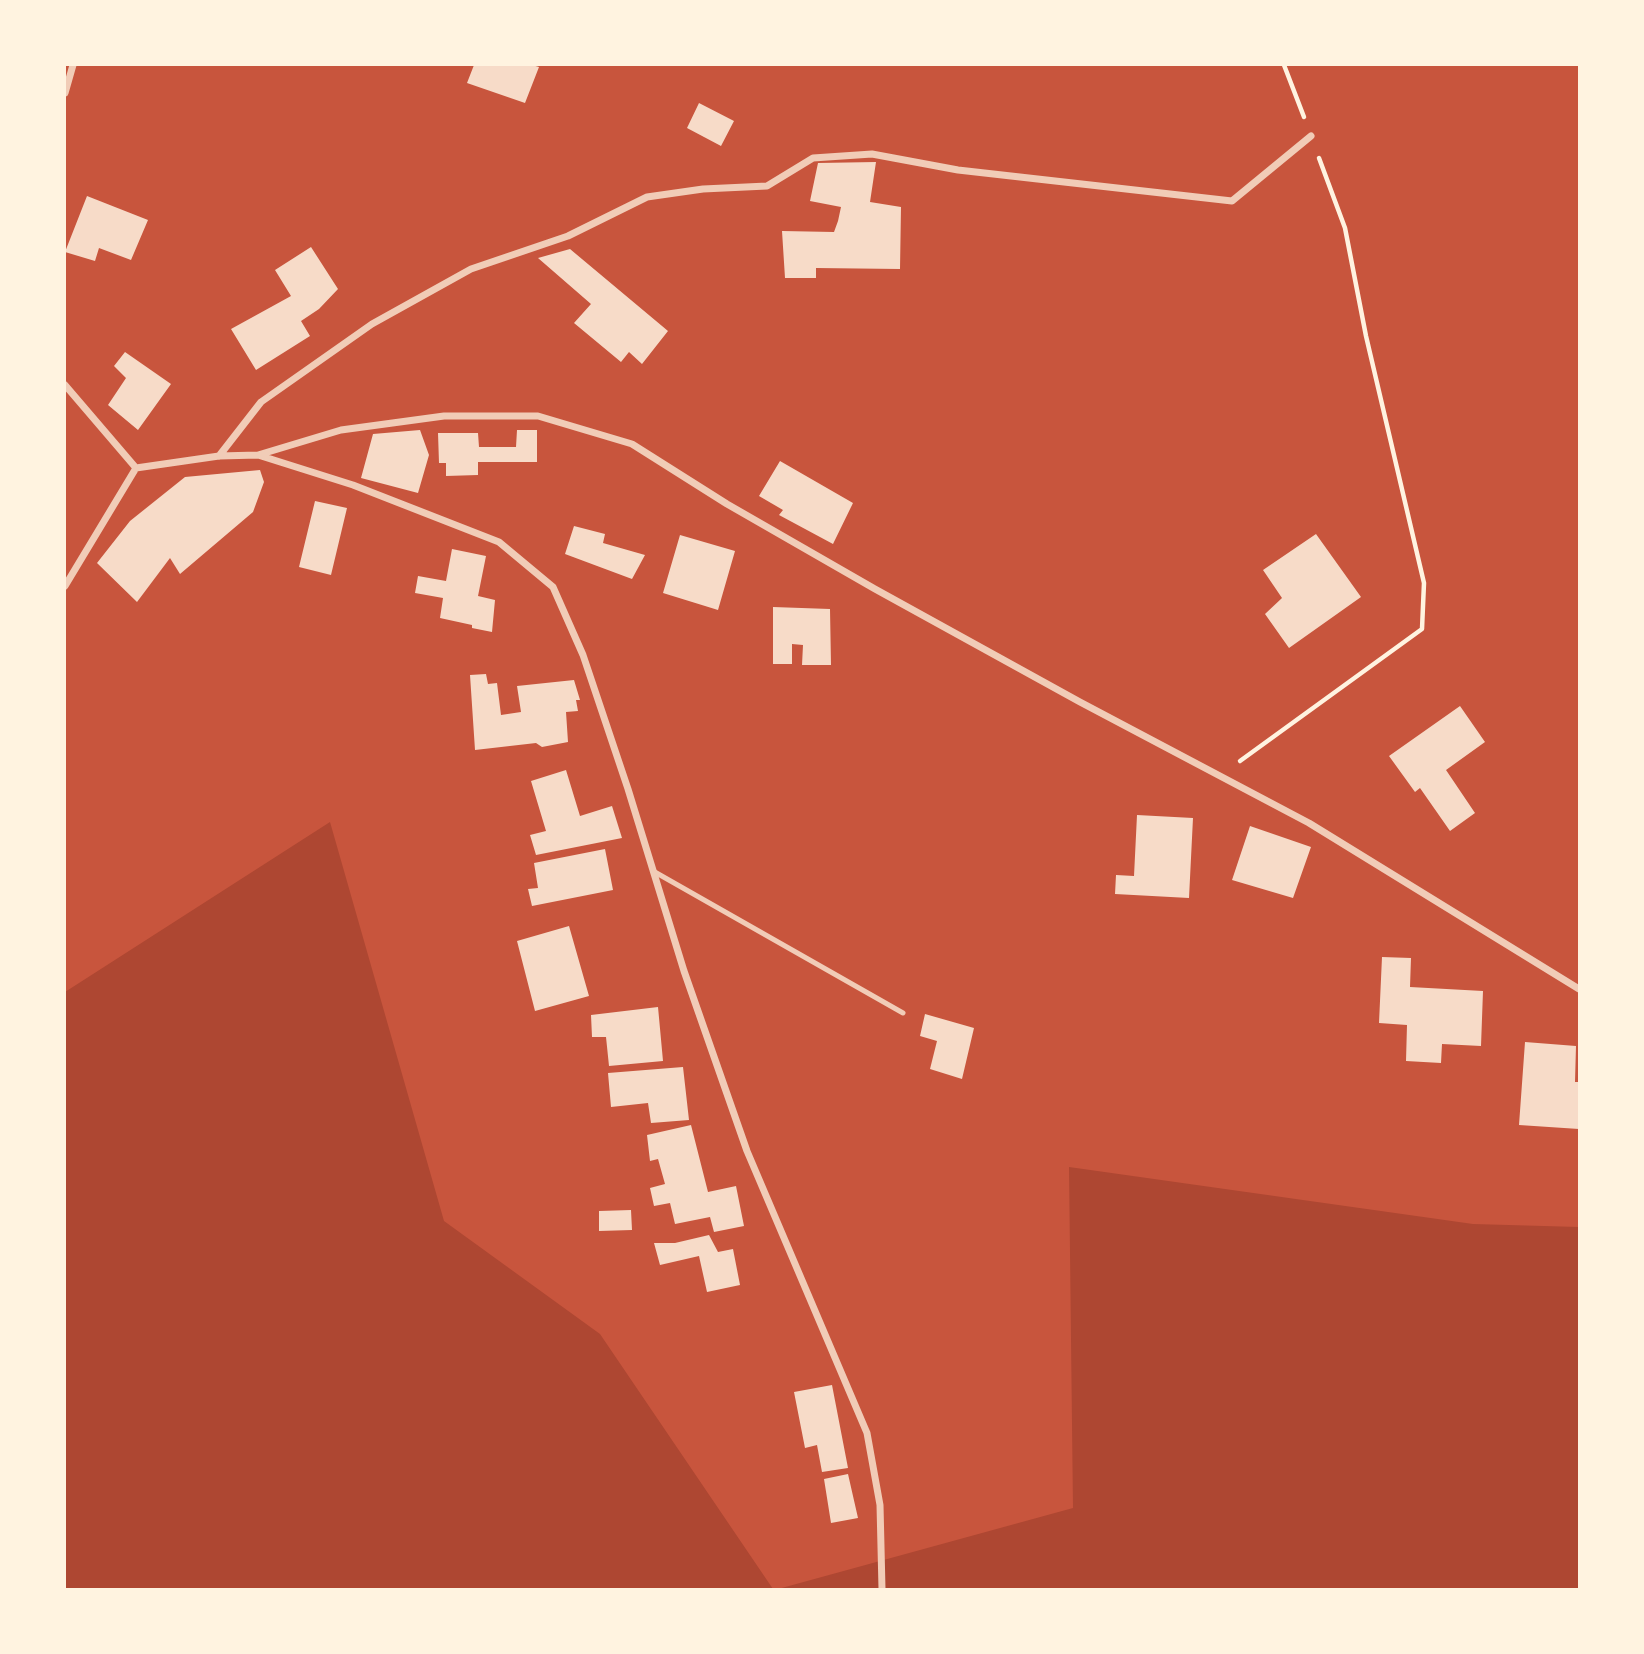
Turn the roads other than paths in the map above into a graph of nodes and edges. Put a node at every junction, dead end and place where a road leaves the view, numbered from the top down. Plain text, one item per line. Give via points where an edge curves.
1 (73, 65) edge
2 (65, 93) edge
3 (1311, 136) road end
4 (65, 385) edge
5 (258, 455) junction
6 (219, 456) junction
7 (136, 468) junction
8 (65, 586) edge
9 (653, 871) junction
10 (1579, 989) edge
11 (903, 1013) dead end
12 (882, 1589) edge

1 - 2 street
3 - 6 street via 1232,201 958,170 872,154 813,158 767,186 647,198 568,236 471,269 372,324 261,402
4 - 7 street
5 - 6 street
5 - 9 street via 353,485 499,542 553,587 583,655
5 - 10 street via 341,430 444,416 538,416 632,444 875,589 1309,823
6 - 7 street
7 - 8 street
9 - 11 lane
9 - 12 street via 747,1151 867,1433 880,1505

